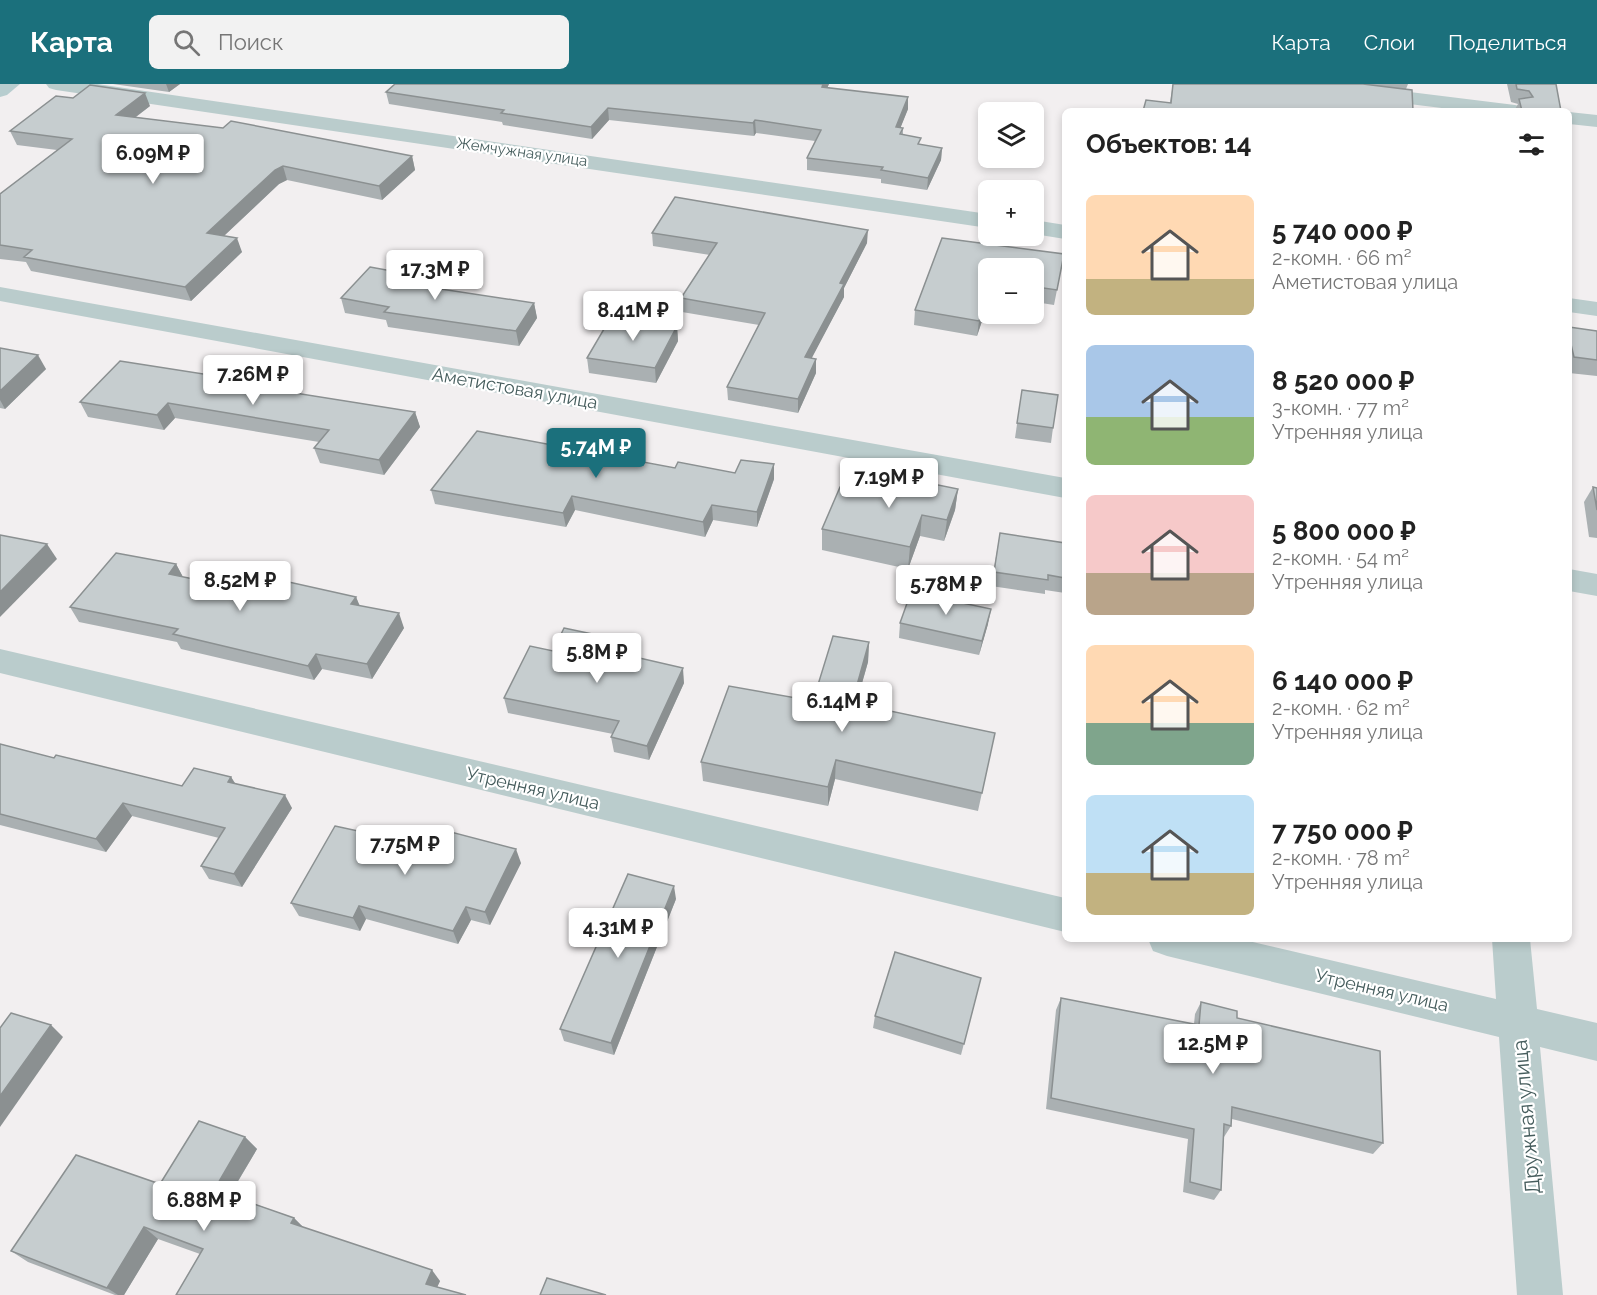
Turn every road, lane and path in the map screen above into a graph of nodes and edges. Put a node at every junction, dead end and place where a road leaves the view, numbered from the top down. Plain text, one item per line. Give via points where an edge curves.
1 (10, 84) edge
2 (56, 84) edge
3 (1296, 84) edge
4 (0, 91) edge
5 (1436, 99) edge
6 (1495, 108) edge
7 (1572, 118) edge
8 (1597, 121) edge
9 (978, 219) edge
10 (1044, 229) edge
11 (1062, 232) edge
12 (0, 294) edge
13 (1572, 305) edge
14 (1597, 309) edge
15 (1062, 487) edge
16 (1572, 581) edge
17 (1597, 585) edge
18 (0, 661) edge
19 (1062, 914) edge
20 (1180, 942) edge
21 (1511, 942) edge
22 (1518, 1023) junction
23 (1597, 1042) edge
24 (1540, 1295) edge

1 - 4 street
2 - 9 street, Жемчужная улица
3 - 5 street
5 - 6 street
7 - 8 street
10 - 11 street
12 - 15 street, Аметистовая улица
13 - 14 street
16 - 17 street
18 - 19 street, Утренняя улица
20 - 22 street, Утренняя улица
21 - 22 street, Дружная улица
22 - 23 street, Утренняя улица
22 - 24 street, Дружная улица

